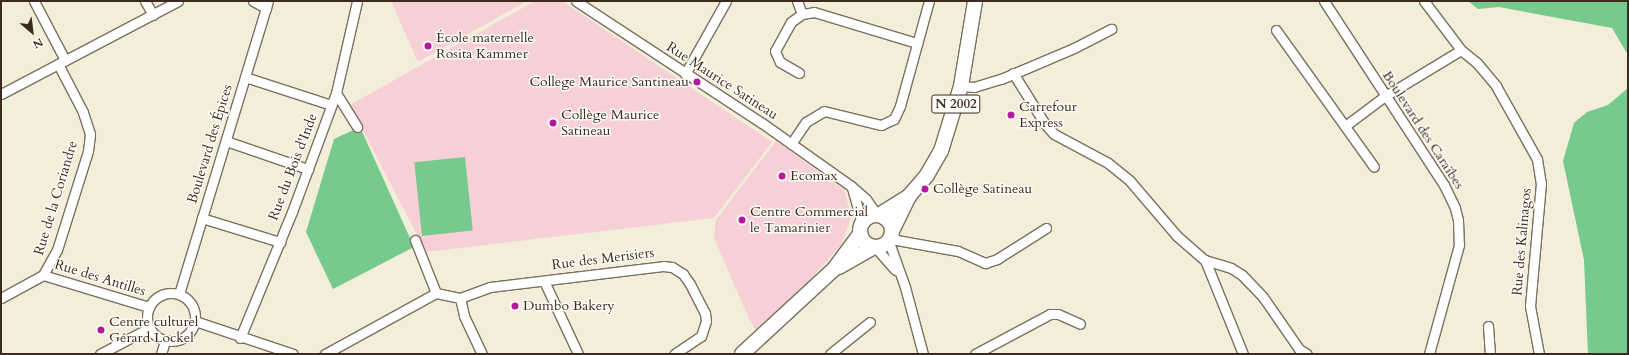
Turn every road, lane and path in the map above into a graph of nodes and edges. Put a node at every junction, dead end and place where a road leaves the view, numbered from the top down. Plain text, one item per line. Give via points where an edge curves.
1 (34, 1) edge
2 (145, 1) edge
3 (178, 1) edge
4 (253, 1) edge
5 (357, 1) edge
6 (576, 1) edge
7 (726, 1) edge
8 (797, 1) edge
9 (929, 1) edge
10 (975, 1) edge
11 (1324, 1) edge
12 (1424, 1) edge
13 (267, 4) edge
14 (802, 14) junction
15 (153, 15) junction
16 (1111, 29) dead end
17 (1276, 30) dead end
18 (917, 43) junction
19 (1461, 50) junction
20 (61, 62) junction
21 (799, 73) dead end
22 (1013, 73) junction
23 (685, 74) junction
24 (245, 77) junction
25 (961, 86) junction
26 (336, 93) junction
27 (1, 94) edge
28 (1384, 96) junction
29 (331, 105) junction
30 (1345, 126) junction
31 (357, 127) dead end
32 (226, 141) junction
33 (791, 144) junction
34 (1374, 167) dead end
35 (308, 169) junction
36 (851, 186) junction
37 (909, 196) junction
38 (878, 215) junction
39 (202, 218) junction
40 (1046, 228) dead end
41 (861, 229) junction
42 (415, 240) dead end
43 (884, 241) junction
44 (280, 242) junction
45 (1205, 260) junction
46 (834, 270) junction
47 (44, 275) junction
48 (901, 278) junction
49 (544, 280) junction
50 (179, 294) junction
51 (436, 294) junction
52 (1, 298) edge
53 (460, 298) junction
54 (149, 307) junction
55 (195, 321) junction
56 (870, 322) dead end
57 (1080, 324) dead end
58 (1488, 326) dead end
59 (149, 328) junction
60 (240, 338) junction
61 (165, 341) junction
62 (100, 354) edge
63 (161, 354) edge
64 (293, 354) edge
65 (325, 354) edge
66 (482, 354) edge
67 (578, 354) edge
68 (674, 354) edge
69 (742, 354) edge
70 (830, 354) edge
71 (923, 354) edge
72 (974, 354) edge
73 (1243, 354) edge
74 (1307, 354) edge
75 (1429, 354) edge
76 (1490, 354) edge
77 (1539, 354) edge

1 - 20 street, Rue de la Coriandre
2 - 15 street
3 - 15 street
4 - 13 street
5 - 26 street, Rue du Bois d'Inde
6 - 23 street, Rue Maurice Satineau
7 - 23 street
8 - 14 street
9 - 18 street
10 - 25 main road, N 2002
11 - 28 street, Boulevard des Caraïbes
12 - 19 street, Rue des Kalinagos
13 - 24 street, Boulevard des Épices
14 - 18 street via 814,12
14 - 21 street via 791,22 775,52 780,62
15 - 20 street
16 - 22 street via 1074,48
17 - 30 street
18 - 33 street via 900,106 890,122 874,124 824,111 806,122
19 - 28 street
19 - 77 street, Rue des Kalinagos via 1477,63 1496,86 1536,159 1541,183 1530,306
20 - 27 street
20 - 47 street, Rue de la Coriandre via 88,123 89,142 57,250
22 - 25 street via 974,87
22 - 45 street via 1054,134 1108,163 1130,181 1177,236
23 - 33 street, Rue Maurice Satineau
24 - 29 street
24 - 32 street, Boulevard des Épices
25 - 37 main road, N 2002 via 941,151 927,175
26 - 29 street, Rue du Bois d'Inde
26 - 31 street
28 - 30 street
28 - 75 street, Boulevard des Caraïbes via 1450,195 1458,220 1459,245
29 - 35 street, Rue du Bois d'Inde
30 - 34 street
32 - 35 street
32 - 39 street, Boulevard des Épices
33 - 36 street, Rue Maurice Satineau
35 - 44 street, Rue du Bois d'Inde
36 - 38 street, Rue Maurice Satineau via 866,199
36 - 41 street
37 - 38 main road, N 2002
37 - 43 main road, N 2002
38 - 41 main road via 868,217
38 - 43 main road via 888,220
39 - 44 street
39 - 50 street, Boulevard des Épices
40 - 43 street via 997,259 985,263 958,251
41 - 43 main road via 865,243
41 - 46 main road
42 - 51 street
43 - 46 main road
43 - 48 street
43 - 48 street
44 - 60 street, Rue du Bois d'Inde
45 - 73 street
45 - 74 street via 1231,268 1242,275 1263,297 1299,349
46 - 69 main road
47 - 52 street, Rue des Antilles
47 - 54 street, Rue des Antilles
48 - 71 street
49 - 53 street, Rue des Merisiers via 490,287
49 - 67 street, Rue des Merisiers
49 - 68 street, Rue des Merisiers via 672,267 683,274 690,284 706,321 700,336
50 - 54 street via 162,295
50 - 55 street via 192,305
51 - 53 street
51 - 65 street
53 - 66 street via 464,316
54 - 59 street
55 - 60 street
55 - 61 street via 186,336
56 - 70 street
57 - 72 street via 1058,314 1050,314
58 - 76 street
59 - 61 street
59 - 62 street
60 - 64 street
61 - 63 street

